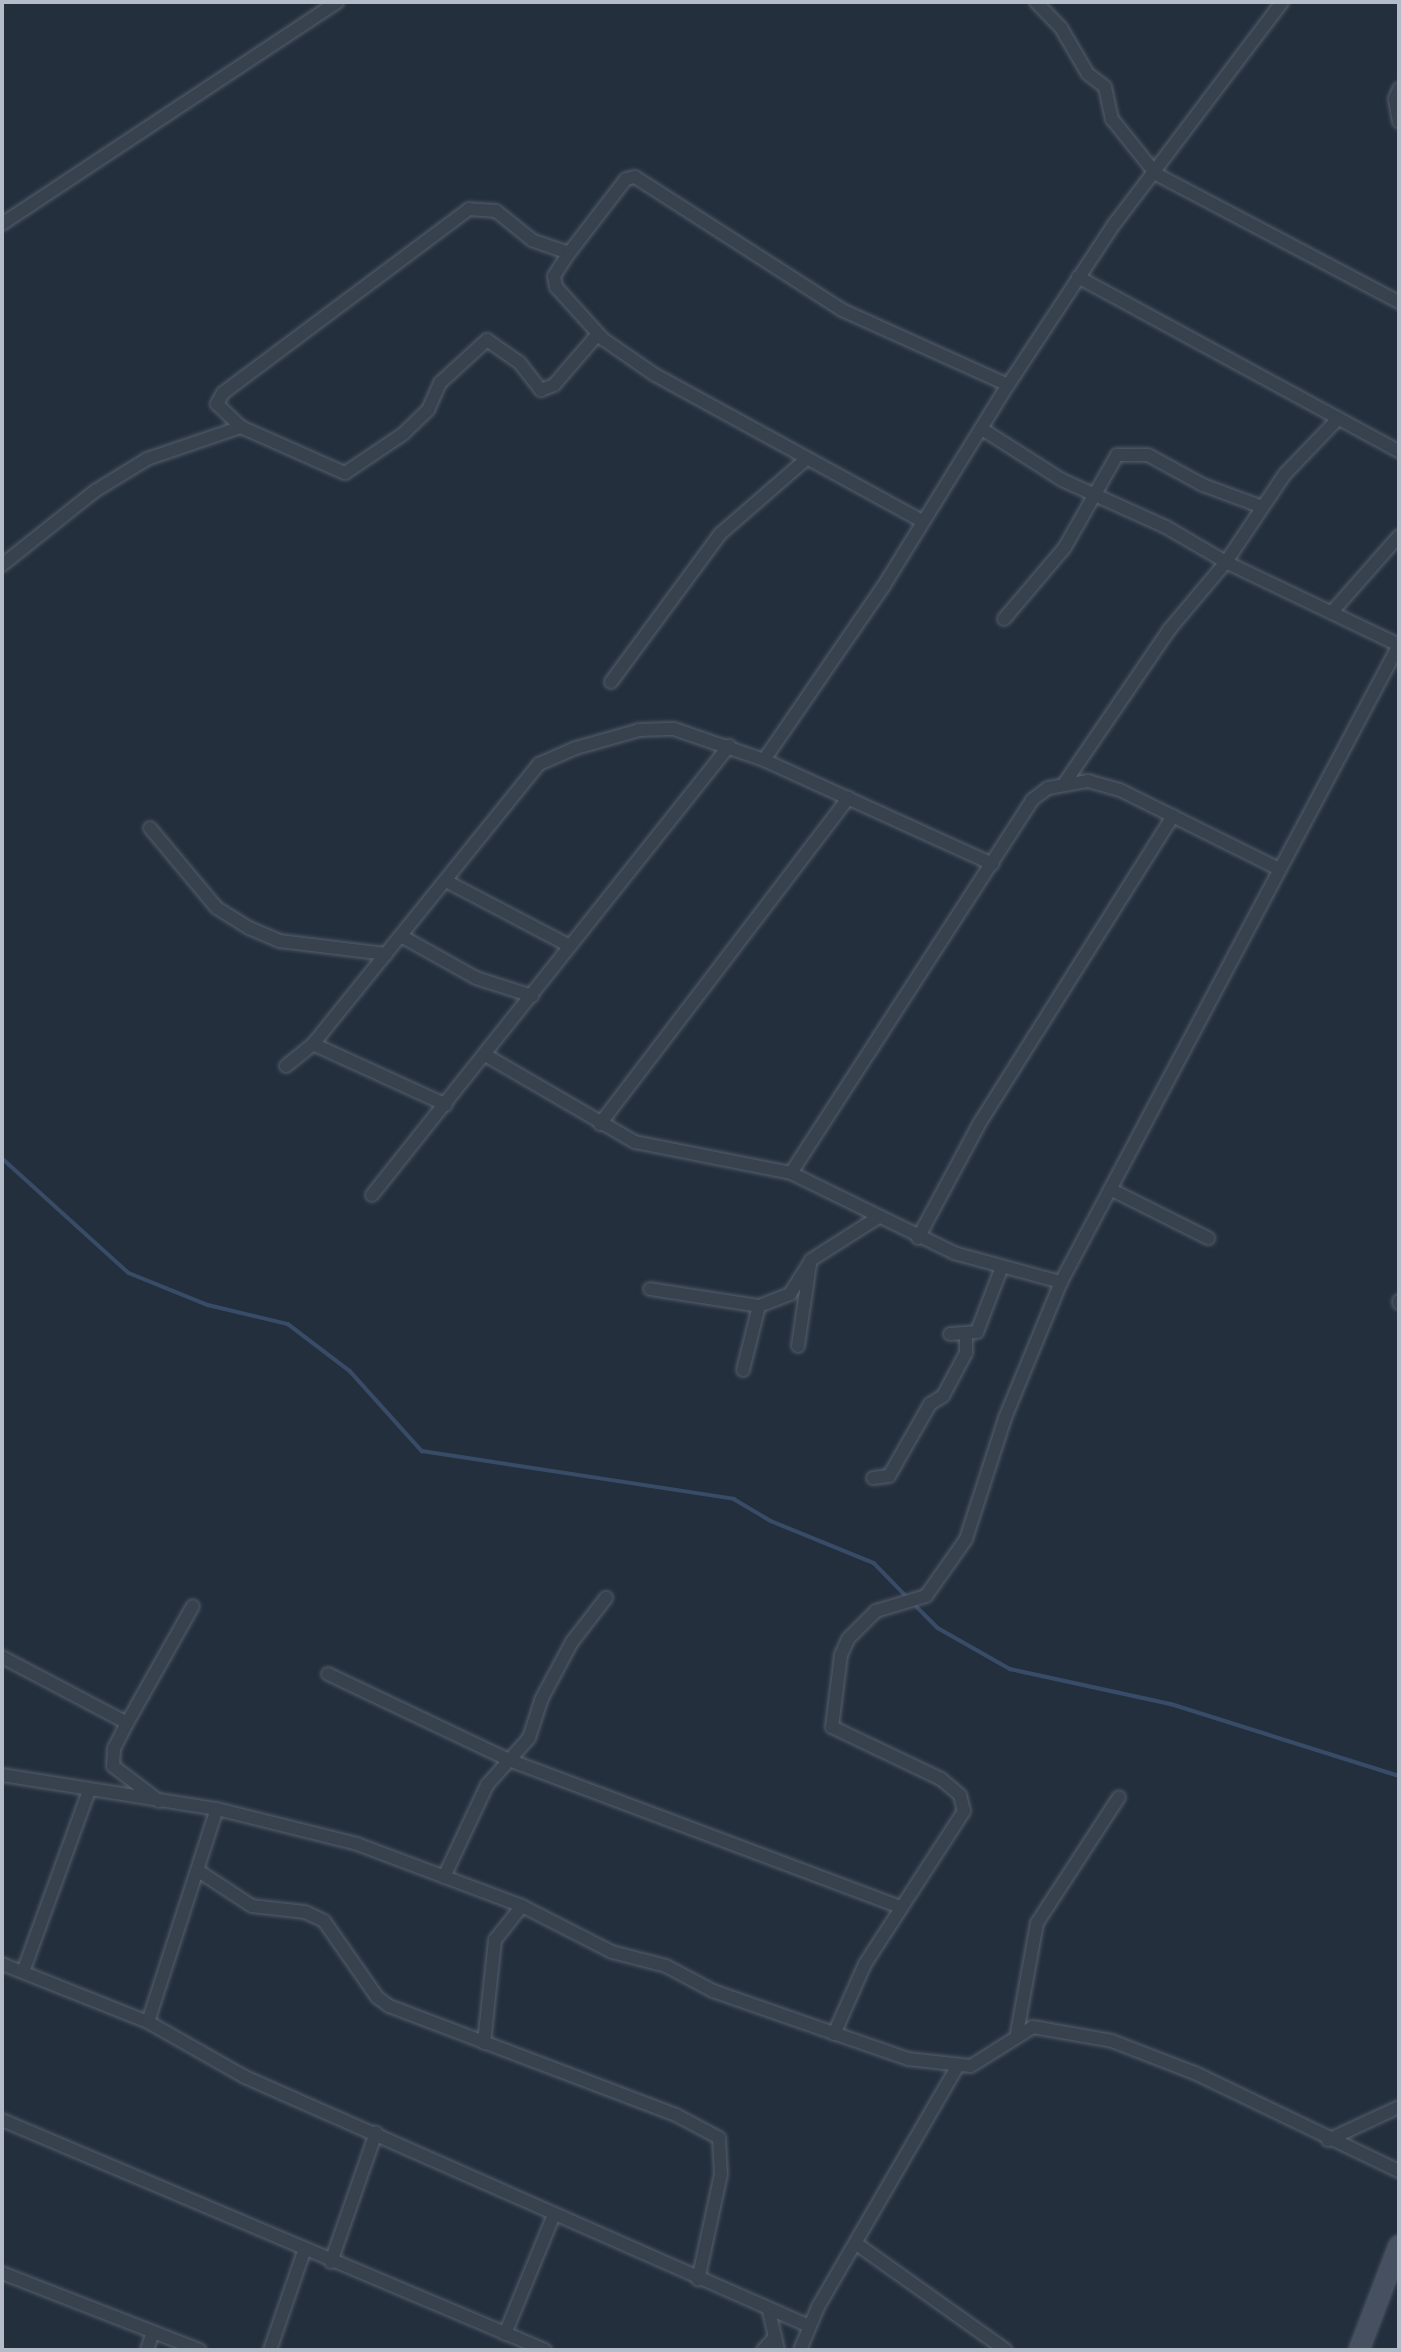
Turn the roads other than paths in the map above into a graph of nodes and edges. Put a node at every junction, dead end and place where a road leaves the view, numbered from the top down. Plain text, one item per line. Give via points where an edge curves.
1 (337, 2) edge
2 (1036, 2) edge
3 (1282, 2) edge
4 (1399, 89) edge
5 (1399, 122) edge
6 (1156, 174) junction
7 (2, 224) edge
8 (569, 253) junction
9 (1079, 278) junction
10 (1399, 302) edge
11 (597, 335) junction
12 (1008, 385) junction
13 (1337, 420) junction
14 (241, 427) junction
15 (982, 429) junction
16 (1399, 451) edge
17 (805, 460) junction
18 (1094, 491) junction
19 (1262, 507) junction
20 (922, 521) junction
21 (1399, 536) edge
22 (1226, 562) junction
23 (2, 565) edge
24 (1332, 612) junction
25 (1004, 619) dead end
26 (611, 682) dead end
27 (729, 747) junction
28 (764, 760) junction
29 (1066, 781) junction
30 (848, 798) junction
31 (1173, 816) junction
32 (150, 828) dead end
33 (992, 864) junction
34 (1277, 868) junction
35 (446, 881) junction
36 (401, 936) junction
37 (570, 946) junction
38 (386, 954) junction
39 (532, 996) junction
40 (313, 1044) junction
41 (486, 1056) junction
42 (286, 1066) dead end
43 (446, 1105) junction
44 (600, 1124) junction
45 (791, 1173) junction
46 (1110, 1189) junction
47 (372, 1195) dead end
48 (877, 1218) junction
49 (918, 1238) junction
50 (1208, 1238) dead end
51 (811, 1260) junction
52 (1001, 1269) junction
53 (1061, 1282) junction
54 (650, 1289) dead end
55 (759, 1306) junction
56 (950, 1335) dead end
57 (967, 1336) junction
58 (798, 1346) dead end
59 (743, 1370) dead end
60 (873, 1478) dead end
61 (606, 1598) dead end
62 (193, 1606) dead end
63 (2, 1657) edge
64 (328, 1674) dead end
65 (127, 1723) junction
66 (509, 1760) junction
67 (2, 1775) edge
68 (89, 1791) junction
69 (1119, 1797) dead end
70 (162, 1803) junction
71 (216, 1809) junction
72 (200, 1871) junction
73 (444, 1877) junction
74 (522, 1906) junction
75 (900, 1907) junction
76 (2, 1964) edge
77 (23, 1972) junction
78 (148, 2022) junction
79 (1017, 2033) junction
80 (834, 2034) junction
81 (484, 2043) junction
82 (957, 2067) junction
83 (1399, 2107) edge
84 (2, 2120) edge
85 (376, 2133) junction
86 (1328, 2140) junction
87 (1399, 2171) edge
88 (553, 2217) junction
89 (858, 2245) junction
90 (1399, 2245) edge
91 (304, 2251) junction
92 (331, 2262) junction
93 (2, 2273) edge
94 (698, 2280) junction
95 (769, 2311) junction
96 (809, 2326) junction
97 (153, 2332) junction
98 (505, 2334) junction
99 (777, 2344) edge
100 (147, 2350) edge
101 (199, 2350) edge
102 (270, 2350) edge
103 (545, 2350) edge
104 (763, 2350) edge
105 (800, 2350) edge
106 (1006, 2350) edge
107 (1359, 2350) edge

1 - 7 street
2 - 6 street via 1057,22 1088,74 1104,87 1112,119
3 - 6 street
4 - 5 street via 1395,99
6 - 9 street
6 - 10 street
8 - 11 street via 554,276 556,287
8 - 12 street via 626,179 635,177 842,310
8 - 14 street via 532,240 496,211 468,209 223,393 217,404
9 - 12 street
9 - 13 street
11 - 14 street via 554,384 541,390 519,362 487,340 440,383 428,410 403,434 345,473
11 - 17 street via 656,375
12 - 15 street
13 - 16 street
13 - 19 street via 1305,450
14 - 23 street via 147,459 95,491
15 - 18 street via 1062,480
15 - 20 street
17 - 20 street
17 - 26 street via 720,534
18 - 19 street via 1108,465 1128,452 1148,455 1203,485
18 - 22 street
18 - 25 street via 1065,547
19 - 22 street
20 - 28 street
21 - 24 street
22 - 24 street
22 - 29 street via 1169,630
24 - 34 street via 1399,645 1318,803
27 - 28 street
27 - 35 street via 674,729 639,730 540,764
27 - 37 street
28 - 30 street
29 - 31 street via 1119,790
29 - 33 street via 1032,800
30 - 33 street
30 - 44 street
31 - 34 street
31 - 49 street via 1051,1005
32 - 38 street via 217,908 249,928 279,941
33 - 45 street
34 - 46 street
35 - 36 street
35 - 37 street
36 - 38 street
36 - 39 street via 475,978
37 - 39 street
38 - 40 street
39 - 41 street
40 - 42 street
40 - 43 street
41 - 43 street
41 - 44 street
43 - 47 street
44 - 45 street via 654,1149 762,1164
45 - 48 street
46 - 50 street
46 - 53 street
48 - 49 street
48 - 51 street
49 - 52 street
51 - 55 street via 790,1294
51 - 58 street
52 - 53 street
52 - 57 street via 985,1320
53 - 75 street via 1005,1418 966,1539 926,1596 876,1611 848,1639 841,1655 832,1727 941,1779 960,1795 964,1811
54 - 55 street
55 - 59 street
56 - 57 street
57 - 60 street via 966,1353 943,1396 930,1404 889,1476
61 - 66 street via 572,1642 541,1700 529,1738
62 - 65 street
63 - 65 street
64 - 66 street
65 - 70 street via 114,1748 113,1766
66 - 73 street via 487,1785
66 - 75 street
67 - 68 street
68 - 70 street
68 - 77 street
69 - 79 street via 1037,1923
70 - 71 street
71 - 72 street
71 - 73 street via 356,1844
72 - 78 street
72 - 81 street via 252,1906 305,1912 324,1921 377,1997
73 - 74 street
74 - 80 street via 612,1952 666,1966 713,1991
74 - 81 street via 495,1940
75 - 80 street via 865,1964
76 - 77 street
77 - 78 street
78 - 85 street via 245,2077
79 - 82 street via 985,2062
79 - 86 street via 1033,2027 1060,2028 1112,2042 1195,2073
80 - 82 street via 908,2059
81 - 94 street via 676,2115 719,2138 721,2174
82 - 89 street
83 - 86 street
84 - 91 street
85 - 88 street
85 - 92 street
86 - 87 street
88 - 94 street
88 - 98 street
89 - 96 street
89 - 106 street
90 - 107 street
91 - 92 street
91 - 102 street
92 - 98 street
93 - 97 street
94 - 95 street
95 - 96 street
95 - 99 street
96 - 105 street
97 - 100 street
97 - 101 street
98 - 103 street
99 - 104 street

